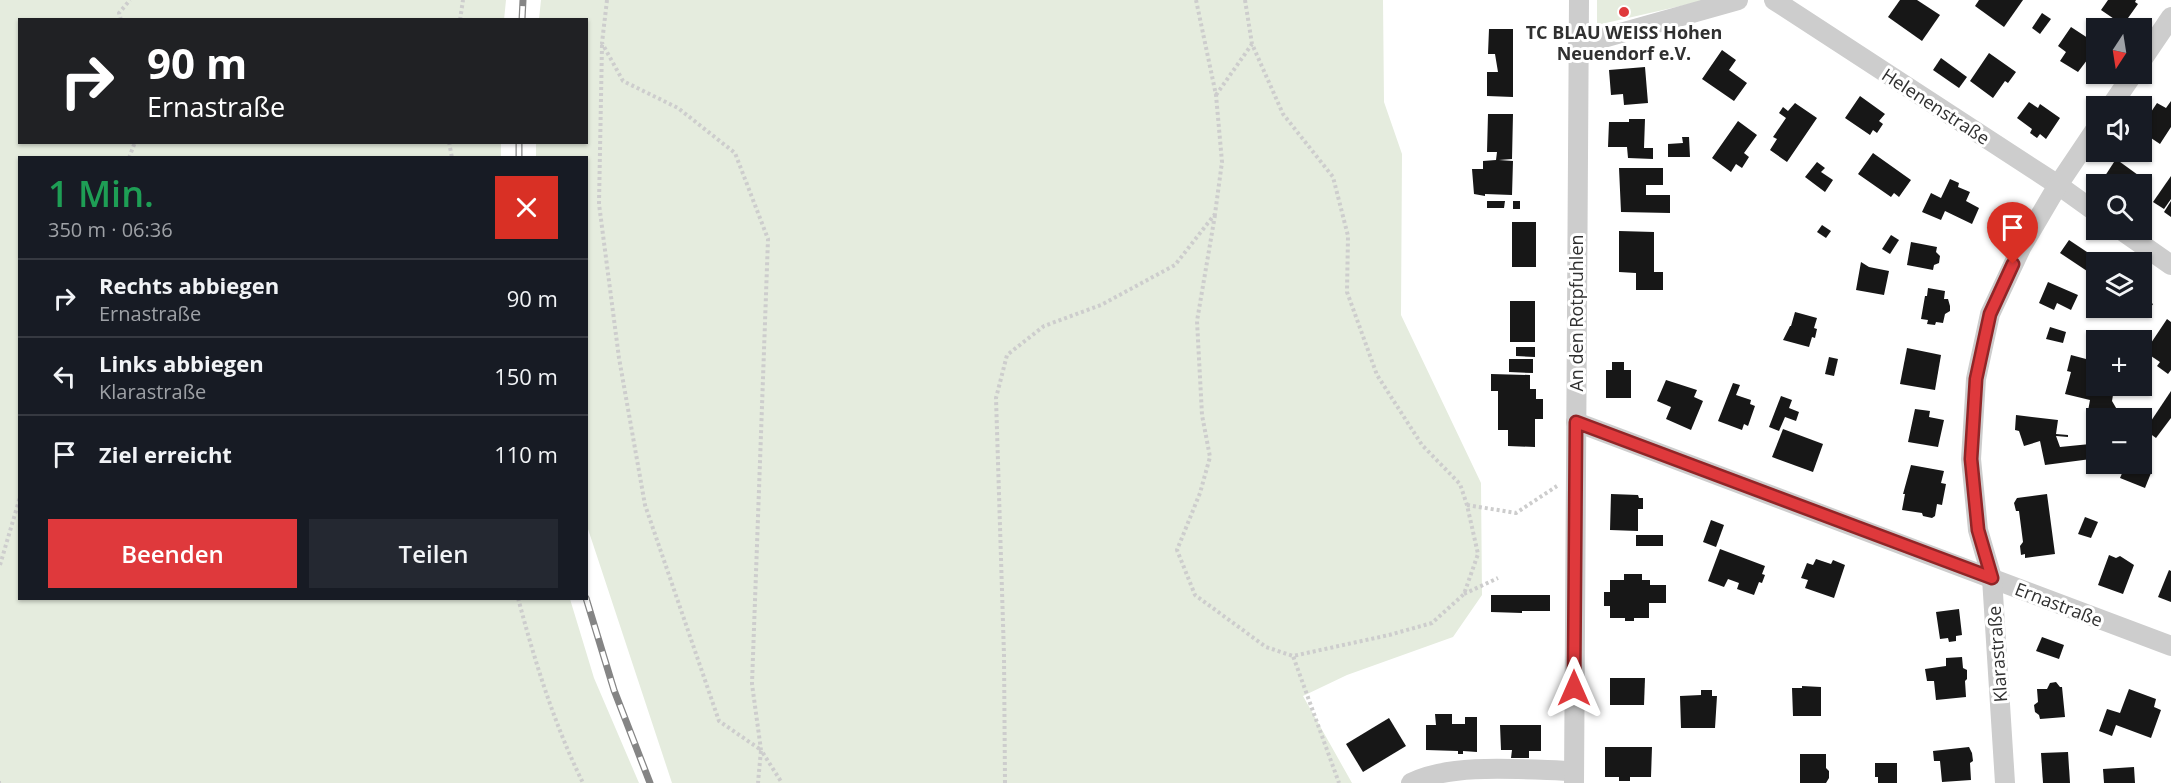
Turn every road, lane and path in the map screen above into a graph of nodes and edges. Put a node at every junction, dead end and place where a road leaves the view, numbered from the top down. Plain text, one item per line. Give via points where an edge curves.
1 (130, 0) edge
2 (463, 0) edge
3 (607, 0) edge
4 (1196, 0) edge
5 (1245, 0) edge
6 (1579, 0) edge
7 (1738, 0) edge
8 (1774, 0) edge
9 (2171, 17) edge
10 (120, 18) edge
11 (460, 18) edge
12 (602, 43) junction
13 (1252, 44) junction
14 (1578, 45) junction
15 (2152, 45) edge
16 (1216, 95) junction
17 (2086, 143) edge
18 (2058, 185) junction
19 (2086, 205) edge
20 (1215, 214) junction
21 (2135, 240) edge
22 (2171, 265) edge
23 (1576, 422) junction
24 (1575, 475) junction
25 (18, 504) edge
26 (1467, 505) junction
27 (0, 565) edge
28 (1498, 578) dead end
29 (1992, 578) junction
30 (1464, 594) junction
31 (519, 600) edge
32 (2171, 646) edge
33 (1293, 656) junction
34 (761, 750) junction
35 (1574, 777) edge
36 (583, 783) edge
37 (758, 783) edge
38 (782, 783) edge
39 (1005, 783) edge
40 (1339, 783) edge
41 (1411, 783) edge
42 (2005, 783) edge

1 - 10 path via 119,13
2 - 11 path
3 - 12 path
4 - 16 path
5 - 13 path
6 - 14 street, An den Rotpfuhlen
7 - 14 street
8 - 18 street, Helenenstraße
9 - 15 street
12 - 34 path via 599,204 619,358 645,505 719,721
12 - 34 path via 622,81 678,108 735,153 768,239 752,684
13 - 16 path
13 - 26 path via 1283,114 1333,177 1348,236 1347,292 1377,375 1422,445 1460,484
14 - 23 street, An den Rotpfuhlen
16 - 20 path via 1222,162
17 - 18 street, Klarastraße
18 - 19 street, Helenenstraße
18 - 29 street, Klarastraße via 2020,248 1990,314 1976,379 1971,459 1978,530
20 - 33 path via 1197,321 1202,415 1210,457 1177,550 1195,595 1266,647
20 - 39 path via 1175,265 1101,305 1044,326 1007,355 996,398
21 - 22 street
23 - 24 street, An den Rotpfuhlen
23 - 29 street, Ernastraße
24 - 26 path via 1516,513
24 - 35 street, An den Rotpfuhlen
25 - 27 path
26 - 30 path via 1478,554
28 - 30 path
29 - 32 street, Ernastraße
29 - 42 street, Klarastraße
30 - 33 path via 1432,623
31 - 36 path via 536,668 563,744
33 - 40 path
34 - 37 path
34 - 38 path
35 - 41 street, An den Rotpfuhlen via 1455,770

